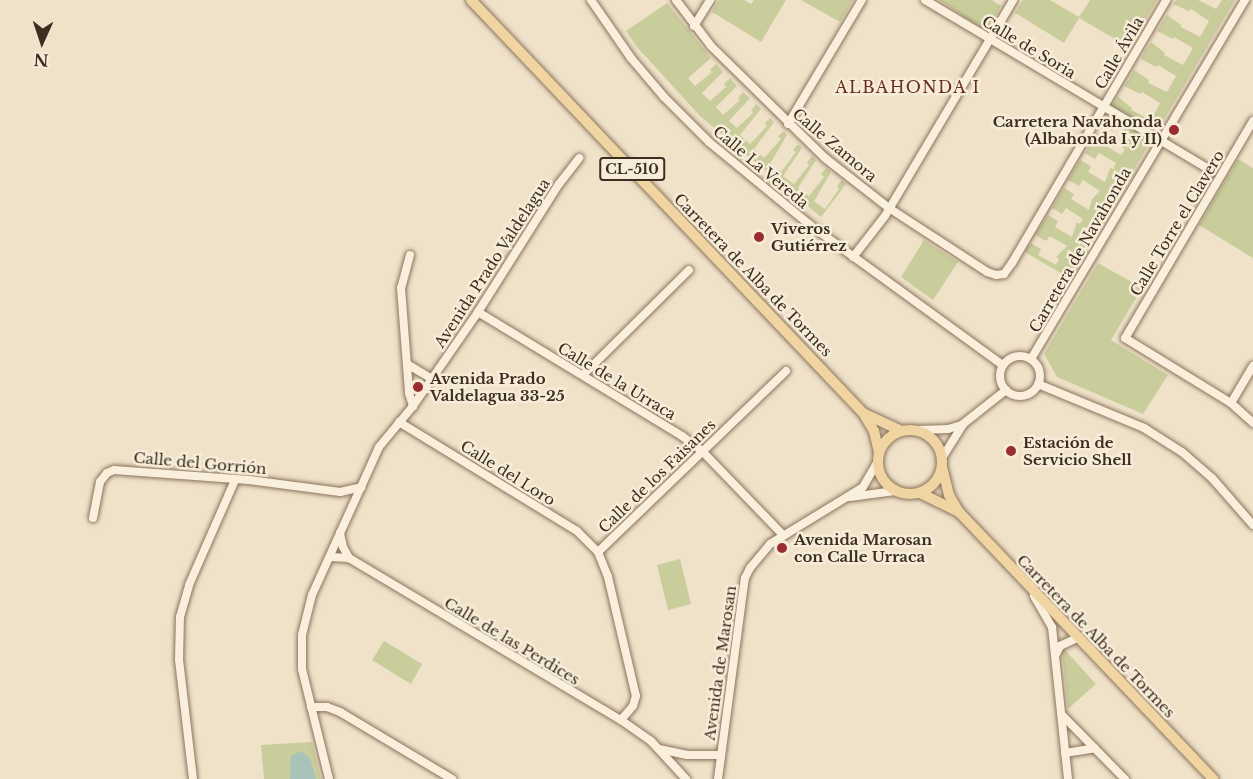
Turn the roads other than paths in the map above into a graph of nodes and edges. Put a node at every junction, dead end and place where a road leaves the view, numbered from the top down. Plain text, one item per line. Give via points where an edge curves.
1 (471, 0) edge
2 (591, 0) edge
3 (676, 0) edge
4 (710, 0) edge
5 (862, 0) edge
6 (925, 0) edge
7 (1013, 0) edge
8 (1166, 0) edge
9 (1245, 0) edge
10 (694, 26) junction
11 (990, 39) junction
12 (1103, 107) junction
13 (1253, 121) edge
14 (788, 124) junction
15 (1160, 141) junction
16 (579, 158) dead end
17 (1213, 172) dead end
18 (889, 208) junction
19 (410, 255) dead end
20 (853, 257) junction
21 (689, 270) dead end
22 (1004, 274) joint
23 (478, 312) junction
24 (1031, 359) junction
25 (407, 364) junction
26 (1003, 365) junction
27 (1253, 366) edge
28 (786, 371) dead end
29 (583, 375) junction
30 (432, 379) junction
31 (1038, 384) junction
32 (1006, 390) junction
33 (1231, 403) junction
34 (413, 406) junction
35 (864, 414) junction
36 (399, 422) junction
37 (1253, 423) edge
38 (963, 424) junction
39 (900, 430) junction
40 (920, 430) junction
41 (702, 451) junction
42 (878, 457) junction
43 (942, 462) junction
44 (235, 480) junction
45 (361, 488) junction
46 (895, 490) junction
47 (340, 492) junction
48 (920, 493) junction
49 (850, 497) junction
50 (350, 512) junction
51 (959, 512) junction
52 (93, 518) dead end
53 (1253, 525) edge
54 (340, 533) junction
55 (783, 535) junction
56 (598, 552) junction
57 (330, 557) junction
58 (350, 558) junction
59 (1029, 587) junction
60 (1077, 638) junction
61 (1056, 655) junction
62 (311, 707) junction
63 (1062, 715) junction
64 (621, 720) junction
65 (1095, 748) junction
66 (659, 749) junction
67 (1065, 753) junction
68 (683, 755) junction
69 (721, 755) junction
70 (675, 768) junction
71 (193, 779) edge
72 (329, 779) edge
73 (452, 779) edge
74 (686, 779) edge
75 (718, 779) edge
76 (1068, 779) edge
77 (1125, 779) edge
78 (1213, 779) edge

1 - 35 main road, Carretera de Alba de Tormes / CL-510
2 - 20 street, Calle La Vereda via 631,58 688,122
3 - 10 street, Calle Zamora
4 - 10 street
5 - 14 street
6 - 11 street, Calle de Soria
7 - 11 street
8 - 12 street, Calle Ávila
9 - 15 street, Carretera de Navahonda
10 - 14 street, Calle Zamora
11 - 12 street, Calle de Soria
11 - 18 street
12 - 15 street, Calle de Soria
12 - 22 street, Calle Ávila
13 - 33 street, Calle Torre el Clavero via 1125,338
14 - 18 street, Calle Zamora
15 - 17 street, Calle de Soria
15 - 24 street, Carretera de Navahonda
16 - 23 street, Avenida Prado Valdelagua
18 - 20 street
18 - 22 street, Calle Zamora via 987,272
19 - 25 street via 401,288
20 - 26 street, Calle La Vereda
21 - 29 street
23 - 29 street, Calle de la Urraca
23 - 30 street, Avenida Prado Valdelagua
24 - 26 street via 1016,356
24 - 31 street via 1038,366
25 - 30 street
25 - 34 street
26 - 32 street via 1000,378
27 - 33 street
28 - 41 street, Calle de los Faisanes
29 - 41 street, Calle de la Urraca
30 - 34 street, Avenida Prado Valdelagua
31 - 32 street via 1021,396
31 - 53 street via 1144,428 1182,452 1212,478
32 - 38 street
33 - 37 street
34 - 36 street, Avenida Prado Valdelagua
35 - 39 main road, Carretera de Alba de Tormes / CL-510
35 - 42 main road, Carretera de Alba de Tormes / CL-510 via 874,431
36 - 45 street, Avenida Prado Valdelagua via 379,447
36 - 56 street, Calle del Loro via 576,531
38 - 40 street
38 - 43 street
39 - 40 main road, CL-510
39 - 42 main road via 883,442
40 - 43 main road via 939,446
41 - 55 street, Calle de la Urraca
41 - 56 street, Calle de los Faisanes
42 - 46 main road, CL-510 via 885,483
42 - 49 street, Avenida de Marosan via 863,487
43 - 48 main road via 938,478
43 - 51 main road, Carretera de Alba de Tormes via 950,495
44 - 47 street, Calle del Gorrión
44 - 52 street, Calle del Gorrión via 114,470 100,482
44 - 71 street via 189,585 180,617 179,660
45 - 47 street, Calle del Gorrión
45 - 50 street, Avenida Prado Valdelagua
46 - 48 main road
46 - 49 street, Avenida de Marosan
47 - 50 street
48 - 51 main road, Carretera de Alba de Tormes
49 - 55 street, Avenida de Marosan
50 - 54 street, Avenida Prado Valdelagua
51 - 59 main road, Carretera de Alba de Tormes
54 - 57 street, Avenida Prado Valdelagua
54 - 58 street
55 - 69 street, Avenida de Marosan via 756,558 745,578
56 - 64 street, Calle de los Faisanes via 608,577 636,696
57 - 58 street, Calle de las Perdices
57 - 62 street, Avenida Prado Valdelagua via 312,595 302,635 302,669
58 - 64 street, Calle de las Perdices
59 - 60 main road, Carretera de Alba de Tormes
59 - 61 street via 1052,627
60 - 61 street via 1060,646
60 - 78 main road, Carretera de Alba de Tormes
61 - 63 street
62 - 72 street, Avenida Prado Valdelagua
62 - 73 street via 340,712
63 - 65 street
63 - 67 street
64 - 66 street, Calle de las Perdices
65 - 67 street
65 - 77 street
66 - 68 street, Calle de las Perdices
66 - 70 street, Calle de las Perdices
67 - 76 street
68 - 69 street, Calle de las Perdices
68 - 70 street
69 - 75 street, Avenida de Marosan
70 - 74 street, Calle de las Perdices

